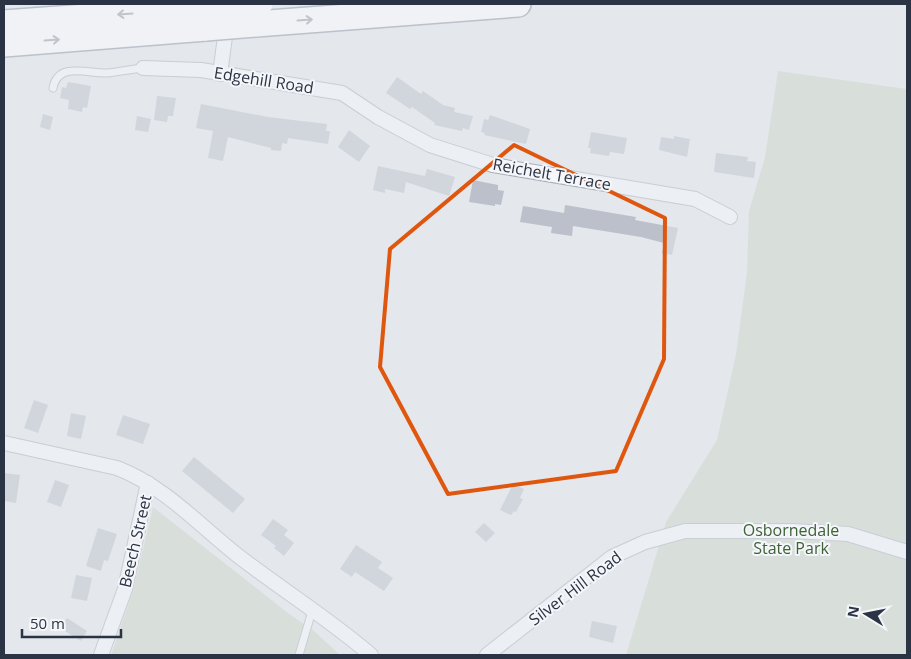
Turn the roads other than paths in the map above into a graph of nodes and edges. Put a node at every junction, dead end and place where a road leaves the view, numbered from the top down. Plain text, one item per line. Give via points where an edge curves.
1 (518, 4) edge
2 (261, 11) edge
3 (215, 13) edge
4 (4, 23) edge
5 (4, 44) edge
6 (143, 68) joint
7 (220, 74) junction
8 (54, 88) dead end
9 (378, 117) joint
10 (730, 218) dead end
11 (4, 443) edge
12 (148, 483) junction
13 (907, 552) edge
14 (312, 611) junction
15 (101, 655) edge
16 (299, 655) edge
17 (371, 655) edge
18 (487, 655) edge

2 -> 1 highway
2 - 3 highway, bridge
3 -> 4 highway
5 -> 3 highway
3 - 7 street
6 - 7 street, Edgehill Road via 201,70
6 - 8 lane via 106,73 67,72 55,80
7 - 9 street, Edgehill Road via 342,93
9 - 10 street, Reichelt Terrace via 430,145 493,165 695,199
11 - 12 street via 117,468
12 - 14 street
12 - 15 street, Beech Street via 125,589
13 - 18 street, Silver Hill Road via 848,534 686,531 645,542 612,557
14 - 16 lane
14 - 17 street

